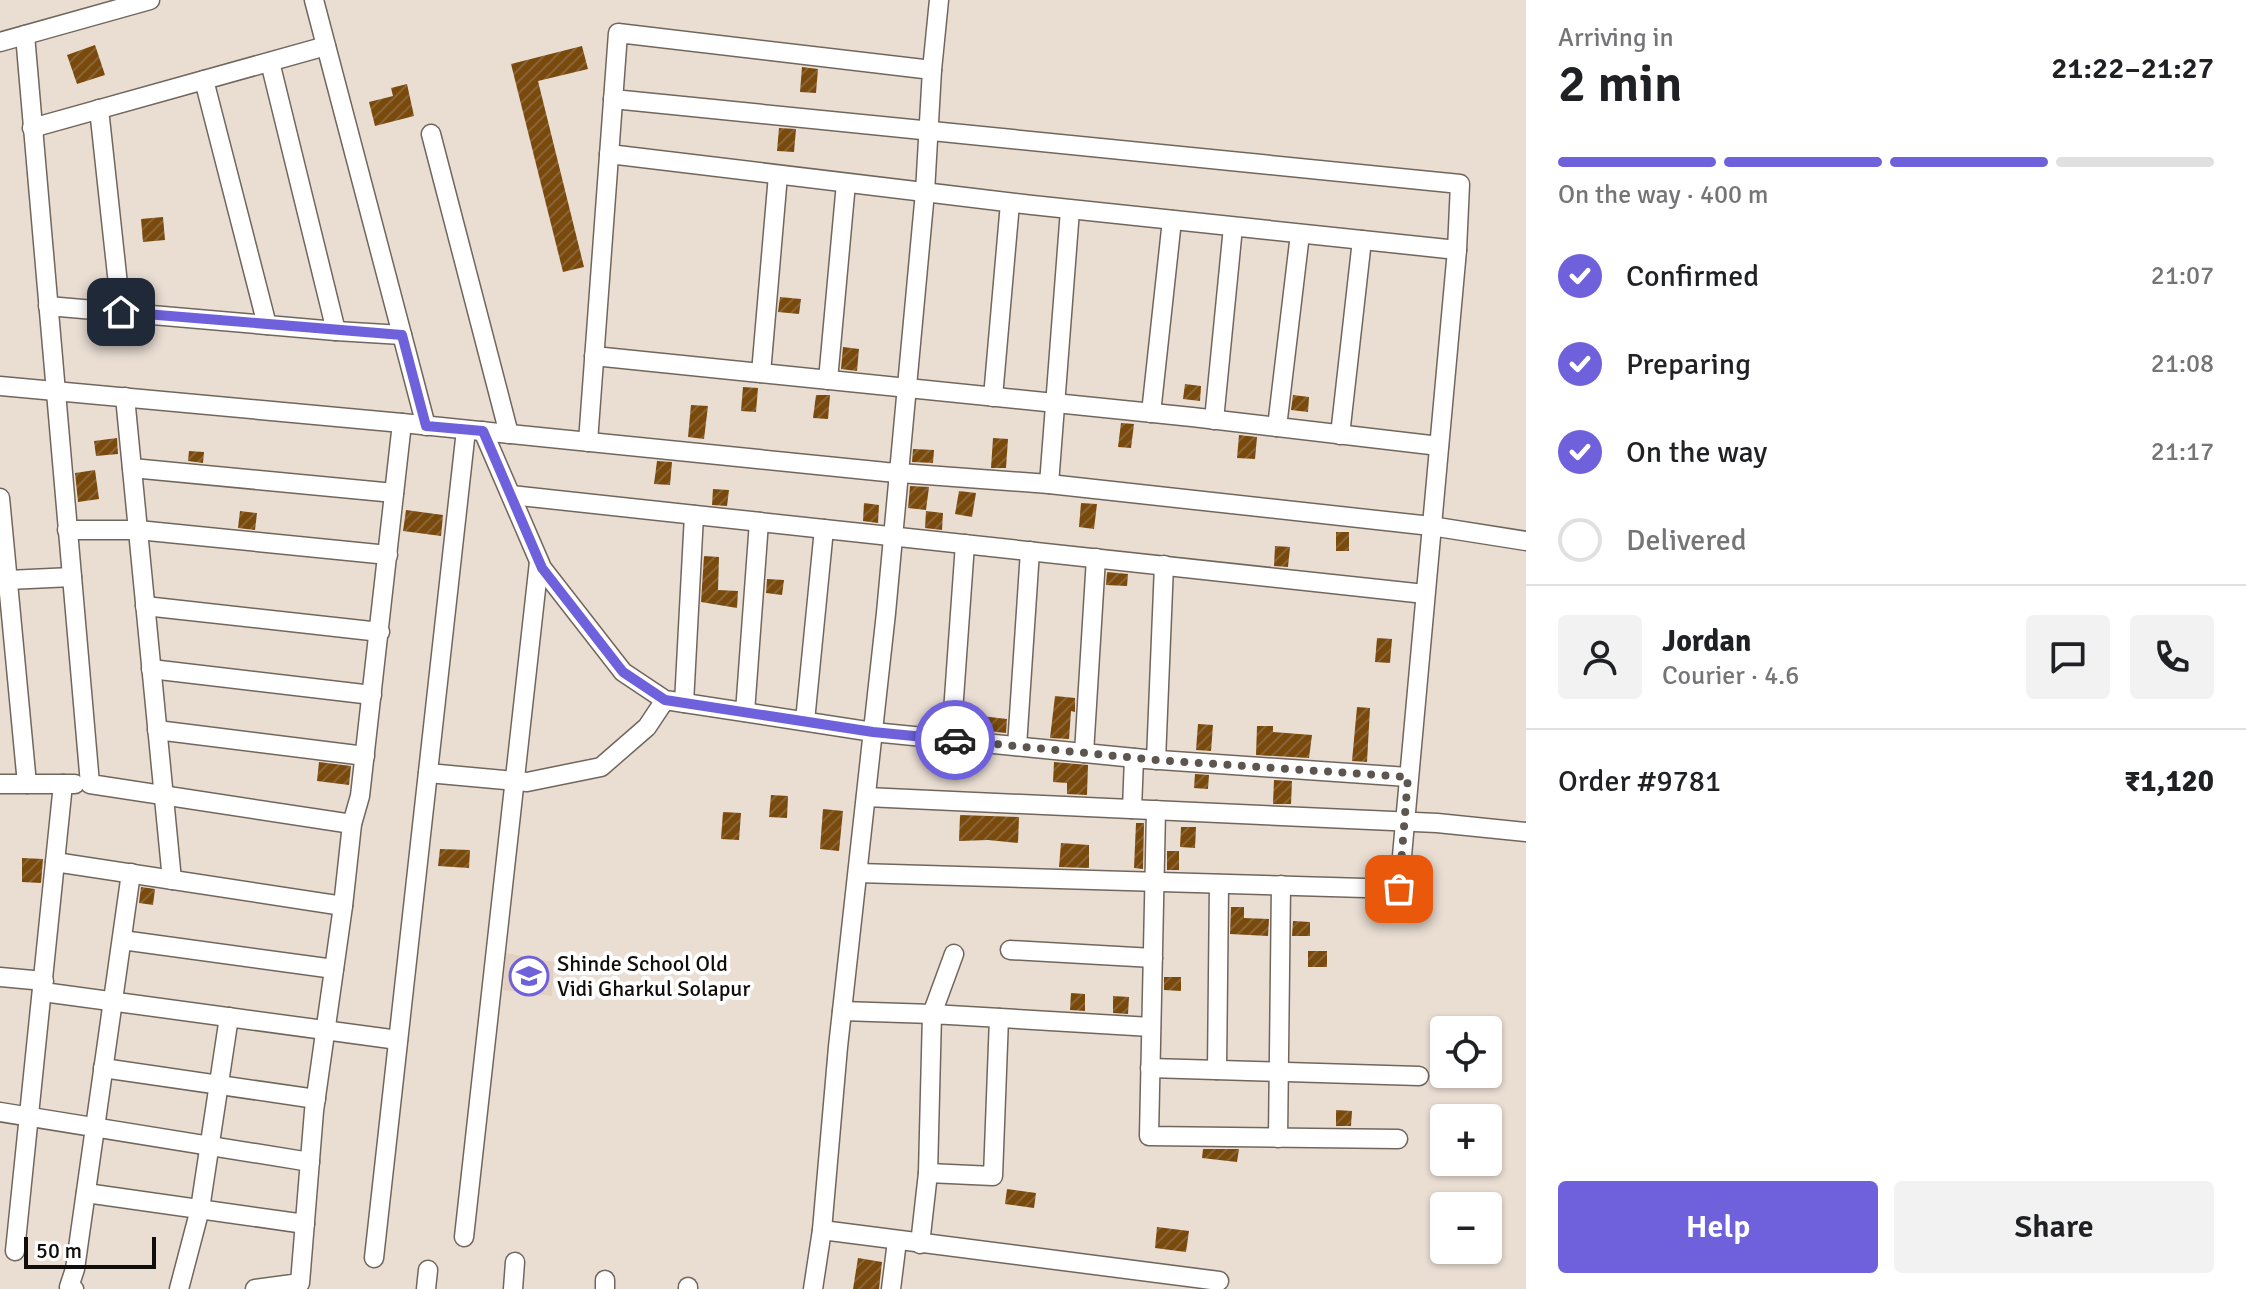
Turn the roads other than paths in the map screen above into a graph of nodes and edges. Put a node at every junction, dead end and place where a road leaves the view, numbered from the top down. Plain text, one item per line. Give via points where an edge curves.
1 (150, 0) edge
2 (314, 0) edge
3 (939, 0) edge
4 (25, 35) junction
5 (0, 42) edge
6 (326, 46) junction
7 (270, 62) junction
8 (932, 70) junction
9 (204, 80) junction
10 (613, 99) junction
11 (99, 109) junction
12 (32, 128) junction
13 (927, 131) junction
14 (431, 134) dead end
15 (609, 154) junction
16 (778, 175) junction
17 (846, 183) junction
18 (925, 192) junction
19 (1010, 203) junction
20 (1070, 210) junction
21 (1172, 220) junction
22 (1233, 227) junction
23 (1300, 234) junction
24 (1362, 240) junction
25 (1457, 250) junction
26 (48, 306) junction
27 (121, 312) junction
28 (267, 325) junction
29 (336, 331) junction
30 (402, 335) junction
31 (594, 356) junction
32 (761, 373) junction
33 (828, 380) junction
34 (0, 386) edge
35 (907, 388) junction
36 (56, 391) junction
37 (125, 397) junction
38 (993, 397) junction
39 (1055, 403) junction
40 (1151, 413) junction
41 (1214, 420) junction
42 (402, 423) junction
43 (426, 426) junction
44 (1277, 427) junction
45 (474, 430) junction
46 (509, 434) junction
47 (1340, 435) junction
48 (588, 442) junction
49 (1439, 446) junction
50 (132, 468) junction
51 (899, 473) junction
52 (1049, 484) junction
53 (394, 493) junction
54 (511, 495) junction
55 (0, 498) edge
56 (694, 515) junction
57 (759, 522) junction
58 (1431, 526) junction
59 (824, 529) junction
60 (67, 530) junction
61 (138, 530) junction
62 (893, 536) junction
63 (1526, 541) edge
64 (965, 544) junction
65 (1030, 551) junction
66 (388, 555) junction
67 (1096, 558) junction
68 (539, 562) junction
69 (1164, 565) junction
70 (72, 577) junction
71 (5, 590) edge
72 (1425, 594) junction
73 (145, 606) junction
74 (380, 632) junction
75 (151, 669) junction
76 (372, 695) junction
77 (674, 701) junction
78 (745, 712) junction
79 (805, 721) junction
80 (157, 730) junction
81 (873, 732) junction
82 (951, 740) junction
83 (1017, 746) junction
84 (1084, 753) junction
85 (365, 756) junction
86 (1134, 758) junction
87 (1156, 760) junction
88 (428, 773) junction
89 (1408, 777) junction
90 (515, 781) junction
91 (0, 784) edge
92 (27, 784) junction
93 (63, 784) junction
94 (90, 784) junction
95 (163, 796) junction
96 (866, 797) junction
97 (1132, 809) junction
98 (1156, 810) junction
99 (1405, 822) junction
100 (352, 824) junction
101 (1526, 832) edge
102 (55, 862) junction
103 (131, 873) junction
104 (858, 873) junction
105 (172, 880) junction
106 (1155, 882) junction
107 (1219, 884) junction
108 (1281, 885) junction
109 (343, 906) junction
110 (122, 940) junction
111 (1010, 950) dead end
112 (954, 954) dead end
113 (1153, 958) junction
114 (334, 969) junction
115 (0, 977) edge
116 (43, 986) junction
117 (113, 1001) junction
118 (842, 1011) junction
119 (932, 1014) junction
120 (229, 1017) junction
121 (999, 1018) junction
122 (1151, 1027) junction
123 (325, 1030) junction
124 (398, 1040) junction
125 (103, 1068) junction
126 (1150, 1068) junction
127 (1217, 1070) junction
128 (1279, 1072) junction
129 (1419, 1076) dead end
130 (219, 1085) junction
131 (316, 1099) junction
132 (0, 1112) edge
133 (29, 1117) junction
134 (95, 1127) junction
135 (1278, 1138) junction
136 (1398, 1139) dead end
137 (210, 1146) junction
138 (310, 1162) junction
139 (928, 1173) junction
140 (86, 1193) junction
141 (200, 1209) junction
142 (305, 1224) junction
143 (822, 1230) junction
144 (464, 1237) dead end
145 (897, 1241) junction
146 (920, 1244) junction
147 (15, 1251) dead end
148 (374, 1258) dead end
149 (515, 1262) dead end
150 (1147, 1280) edge
151 (1219, 1281) dead end
152 (74, 1289) edge
153 (179, 1289) edge
154 (255, 1289) edge
155 (513, 1289) edge
156 (813, 1289) edge
157 (891, 1289) edge

1 - 4 street
2 - 6 street
3 - 8 street
4 - 5 street
4 - 12 street
6 - 7 street
6 - 30 street
7 - 9 street
7 - 29 street
8 - 10 street via 618,33
8 - 13 street
9 - 11 street
9 - 28 street
10 - 13 street
10 - 15 street
11 - 12 street
11 - 27 street
12 - 26 street
13 - 18 street
13 - 25 street via 1460,184
14 - 46 street
15 - 16 street
15 - 31 street
16 - 17 street
16 - 32 street
17 - 18 street
17 - 33 street
18 - 19 street
18 - 35 street
19 - 20 street
19 - 38 street
20 - 21 street
20 - 39 street
21 - 22 street
21 - 40 street
22 - 23 street
22 - 41 street
23 - 24 street
23 - 44 street
24 - 25 street
24 - 47 street
25 - 49 street
26 - 27 street
26 - 36 street
27 - 28 street
28 - 29 street
29 - 30 street
30 - 43 street
31 - 32 street
31 - 48 street
32 - 33 street
33 - 35 street
34 - 36 street
35 - 38 street
35 - 51 street
36 - 37 street
36 - 60 street
37 - 42 street
37 - 50 street
38 - 39 street
39 - 40 street
39 - 52 street
40 - 41 street
41 - 44 street
42 - 43 street
42 - 53 street
43 - 45 street
44 - 47 street
45 - 46 street
45 - 54 street
45 - 88 street
46 - 48 street
47 - 49 street
48 - 51 street
49 - 58 street
50 - 53 street
50 - 61 street
51 - 52 street
51 - 62 street
52 - 58 street
53 - 66 street
54 - 56 street
54 - 68 street
55 - 71 street
56 - 57 street
56 - 77 street
57 - 59 street
57 - 78 street
58 - 63 street
58 - 72 street
59 - 62 street
59 - 79 street
60 - 61 street
60 - 70 street
61 - 66 street
61 - 73 street
62 - 64 street
62 - 81 street
64 - 65 street
64 - 82 street
65 - 67 street
65 - 83 street
66 - 74 street
67 - 69 street
67 - 84 street
68 - 77 street via 623,672
68 - 90 street
69 - 72 street
69 - 87 street
70 - 71 street
70 - 94 street
71 - 92 street
72 - 89 street
73 - 74 street
73 - 75 street
74 - 76 street
75 - 76 street
75 - 80 street
76 - 85 street
77 - 78 street
77 - 90 street via 601,767
78 - 79 street
79 - 81 street
80 - 85 street
80 - 95 street
81 - 82 street
81 - 96 street
82 - 83 street
83 - 84 street
84 - 86 street
85 - 100 street
86 - 87 street
86 - 97 street
87 - 89 street
88 - 90 street
88 - 124 street
89 - 99 street
90 - 144 street
91 - 92 street
92 - 93 street
93 - 94 street
93 - 102 street
94 - 95 street
95 - 100 street
95 - 105 street
96 - 97 street
96 - 104 street
97 - 98 street
98 - 99 street
98 - 106 street
99 - 101 street
99 - 108 street via 1399,889
100 - 109 street
102 - 103 street
102 - 116 street
103 - 105 street
103 - 110 street
104 - 106 street
104 - 118 street
105 - 109 street
106 - 107 street
106 - 113 street
107 - 108 street
107 - 127 street
108 - 128 street
109 - 114 street
110 - 114 street
110 - 117 street
111 - 113 street
112 - 119 street
113 - 122 street
114 - 123 street
115 - 116 street
116 - 117 street
116 - 133 street
117 - 120 street
117 - 125 street
118 - 119 street
118 - 143 street
119 - 121 street
119 - 139 street
120 - 123 street
120 - 130 street
121 - 122 street
121 - 139 street via 993,1176
122 - 126 street
123 - 124 street
123 - 131 street
124 - 148 street
125 - 130 street
125 - 134 street
126 - 127 street
126 - 135 street via 1149,1136
127 - 128 street
128 - 129 street
128 - 135 street
130 - 131 street
130 - 137 street
131 - 138 street
132 - 133 street
133 - 134 street
133 - 147 street
134 - 137 street
134 - 140 street
135 - 136 street
137 - 138 street
137 - 141 street
138 - 142 street
139 - 146 street
140 - 141 street
140 - 152 street via 69,1287
141 - 142 street
141 - 153 street
142 - 154 street via 300,1283
143 - 145 street
143 - 156 street
145 - 146 street
145 - 157 street
146 - 150 street
149 - 155 street
150 - 151 street

